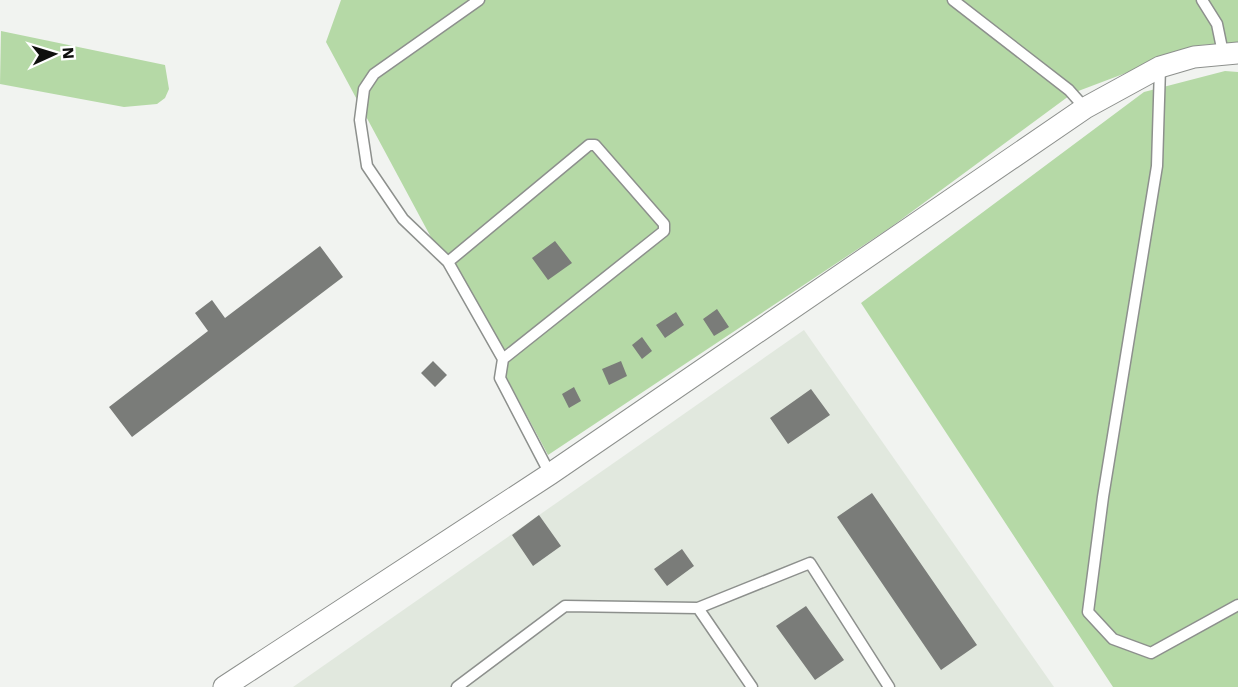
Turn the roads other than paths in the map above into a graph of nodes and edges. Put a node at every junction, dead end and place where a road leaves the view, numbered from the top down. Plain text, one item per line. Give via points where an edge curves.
1 (479, 0) edge
2 (953, 0) edge
3 (1202, 0) edge
4 (1230, 53) edge
5 (1160, 67) junction
6 (1085, 108) junction
7 (448, 262) junction
8 (503, 359) junction
9 (550, 474) junction
10 (1238, 605) edge
11 (698, 608) junction
12 (224, 687) edge
13 (458, 687) edge
14 (752, 687) edge
15 (890, 687) edge

1 - 7 lane via 374,74 364,89 360,120 367,166 403,219
2 - 6 lane via 1069,90
3 - 4 lane
4 - 5 street via 1194,57
5 - 6 street
5 - 10 lane via 1157,166 1088,612 1113,639 1151,653
6 - 9 street
7 - 8 lane
7 - 8 lane via 589,146 595,145 664,224 664,231
8 - 9 lane via 500,378
9 - 12 street
11 - 13 lane via 565,606
11 - 14 lane
11 - 15 lane via 810,563

